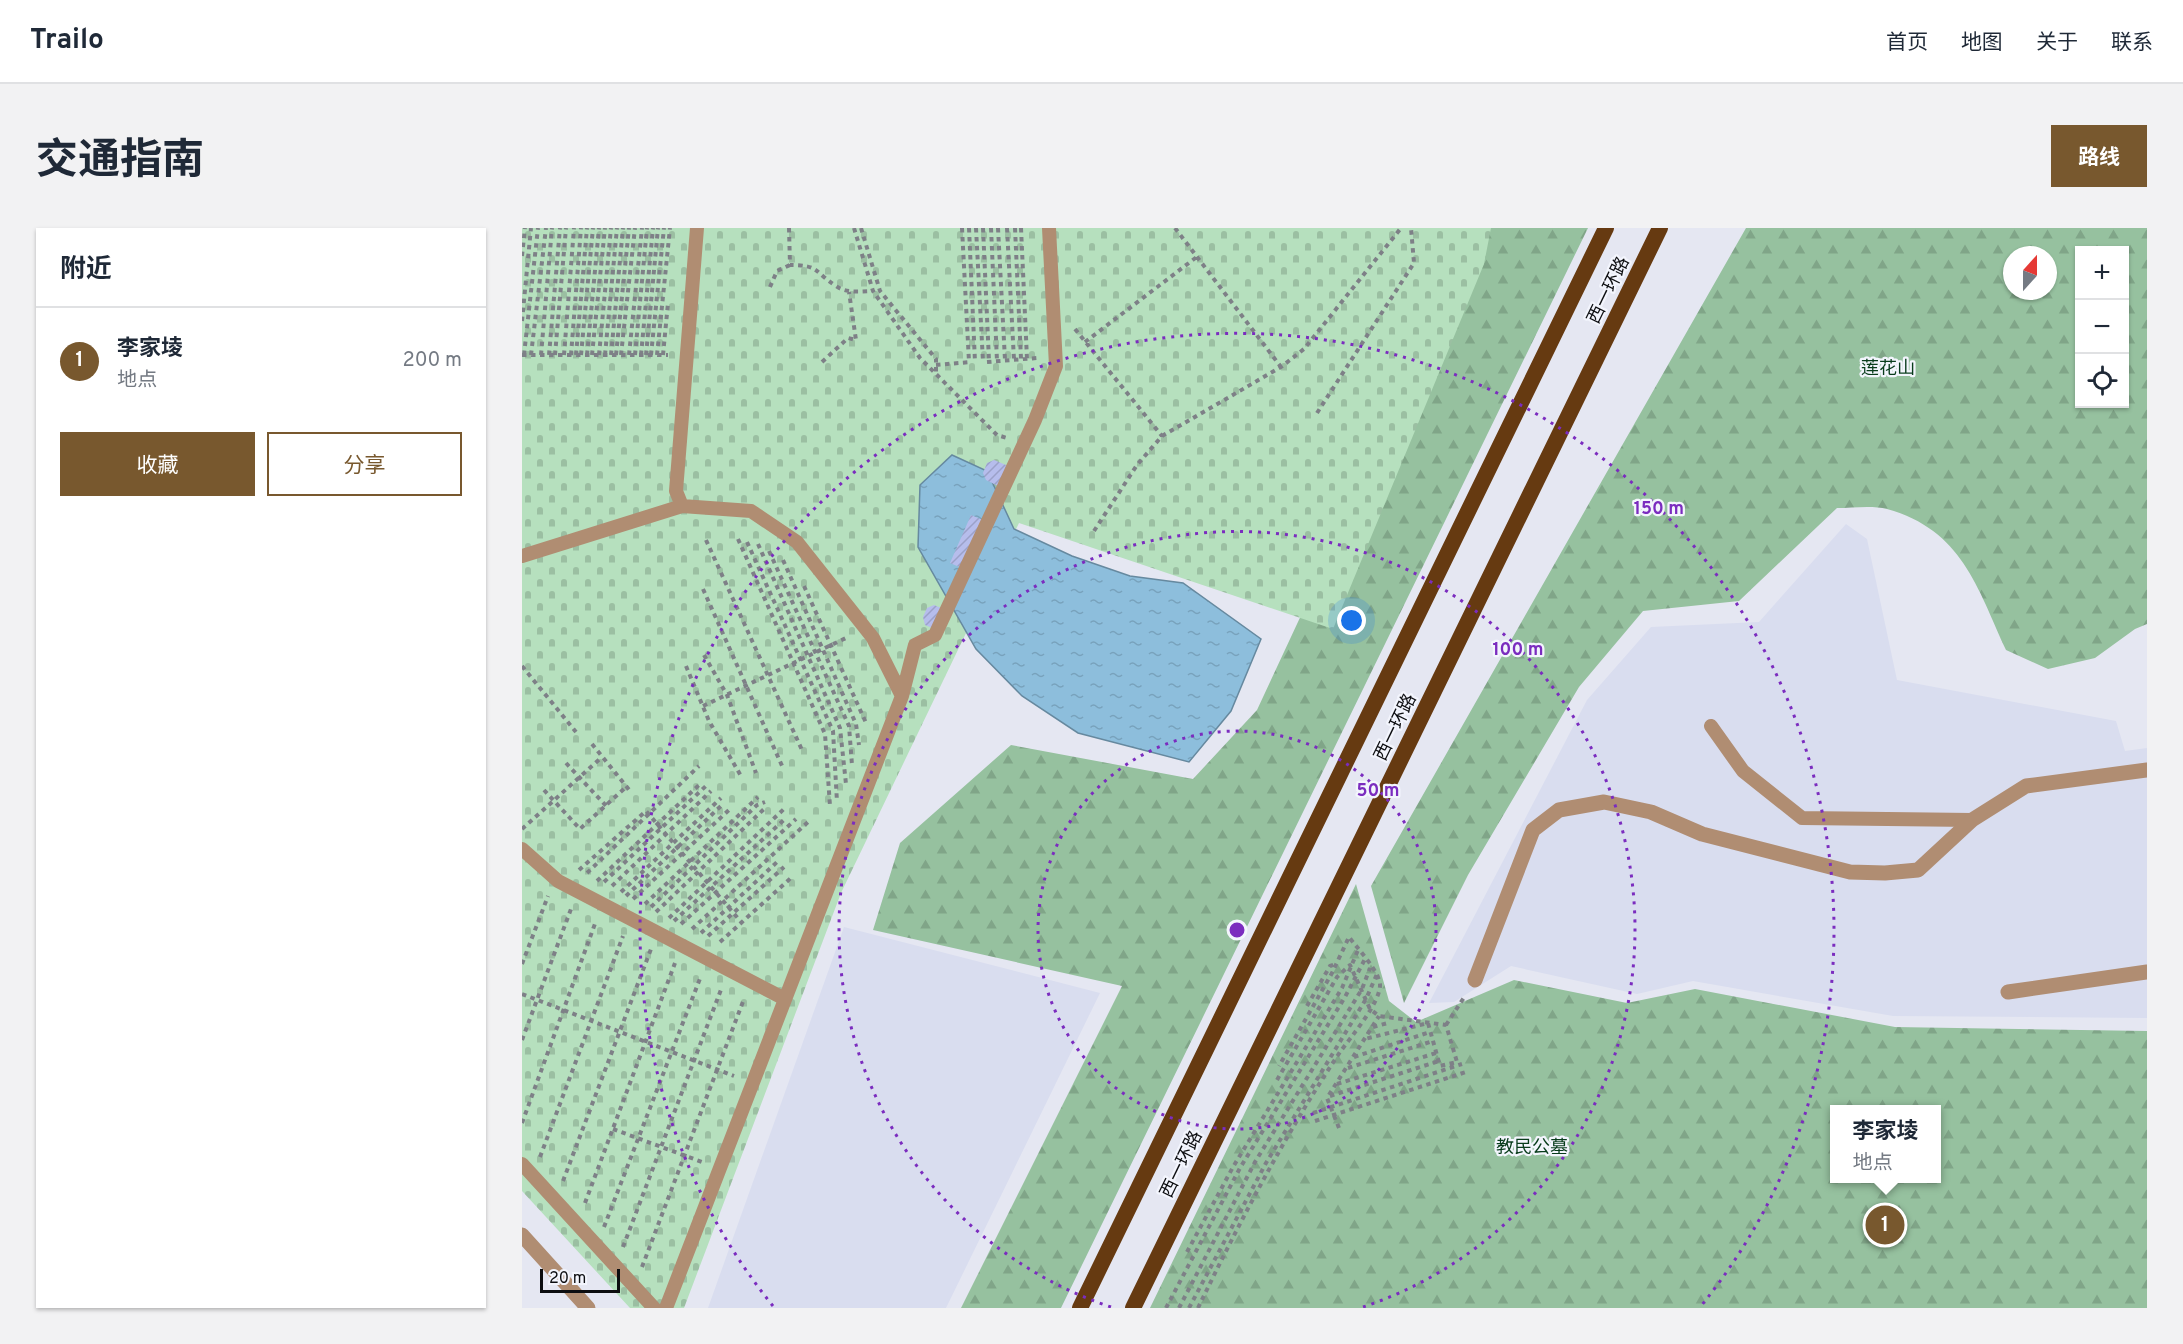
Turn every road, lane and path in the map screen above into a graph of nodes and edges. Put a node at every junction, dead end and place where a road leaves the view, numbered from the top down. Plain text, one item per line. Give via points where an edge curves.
1 (525, 228) edge
2 (531, 228) edge
3 (538, 228) edge
4 (546, 228) edge
5 (552, 228) edge
6 (560, 228) edge
7 (566, 228) edge
8 (574, 228) edge
9 (581, 228) edge
10 (586, 228) edge
11 (593, 228) edge
12 (599, 228) edge
13 (605, 228) edge
14 (611, 228) edge
15 (617, 228) edge
16 (623, 228) edge
17 (628, 228) edge
18 (635, 228) edge
19 (642, 228) edge
20 (647, 228) edge
21 (653, 228) edge
22 (658, 228) edge
23 (664, 228) edge
24 (670, 228) edge
25 (697, 228) edge
26 (789, 228) edge
27 (854, 228) edge
28 (861, 228) edge
29 (962, 228) edge
30 (969, 228) edge
31 (976, 228) edge
32 (983, 228) edge
33 (991, 228) edge
34 (998, 228) edge
35 (1007, 228) edge
36 (1015, 228) edge
37 (1021, 228) edge
38 (1049, 228) edge
39 (1176, 228) edge
40 (1401, 228) edge
41 (1412, 228) edge
42 (1606, 228) edge
43 (1660, 228) edge
44 (522, 256) edge
45 (1198, 256) junction
46 (790, 265) junction
47 (770, 287) dead end
48 (873, 291) junction
49 (849, 292) junction
50 (1051, 301) junction
51 (522, 321) edge
52 (1085, 342) junction
53 (523, 355) edge
54 (531, 355) junction
55 (541, 355) junction
56 (549, 355) junction
57 (555, 355) junction
58 (564, 355) junction
59 (576, 355) junction
60 (590, 355) junction
61 (602, 355) junction
62 (611, 355) junction
63 (619, 355) junction
64 (629, 355) junction
65 (635, 355) junction
66 (646, 355) junction
67 (657, 355) junction
68 (687, 355) junction
69 (1042, 358) dead end
70 (1021, 359) junction
71 (1027, 359) junction
72 (1005, 360) junction
73 (1014, 360) junction
74 (996, 361) junction
75 (822, 362) dead end
76 (969, 362) junction
77 (975, 362) junction
78 (983, 362) junction
79 (989, 362) junction
80 (936, 365) junction
81 (1281, 367) junction
82 (936, 374) junction
83 (1317, 413) dead end
84 (1162, 436) junction
85 (1024, 443) junction
86 (682, 506) junction
87 (1094, 531) dead end
88 (738, 539) dead end
89 (706, 540) dead end
90 (747, 542) dead end
91 (758, 544) dead end
92 (769, 551) dead end
93 (780, 554) dead end
94 (522, 556) edge
95 (800, 577) dead end
96 (703, 589) dead end
97 (865, 628) junction
98 (831, 646) junction
99 (823, 650) junction
100 (815, 653) junction
101 (704, 655) dead end
102 (808, 657) junction
103 (801, 660) junction
104 (793, 664) junction
105 (522, 666) edge
106 (687, 666) dead end
107 (768, 675) junction
108 (748, 685) junction
109 (727, 695) junction
110 (902, 696) junction
111 (703, 706) junction
112 (867, 725) dead end
113 (1712, 726) dead end
114 (576, 732) dead end
115 (592, 744) dead end
116 (859, 745) dead end
117 (802, 750) dead end
118 (602, 757) junction
119 (566, 763) dead end
120 (852, 765) dead end
121 (699, 766) dead end
122 (783, 768) dead end
123 (2147, 770) edge
124 (756, 773) dead end
125 (741, 776) dead end
126 (579, 777) junction
127 (708, 784) dead end
128 (699, 785) dead end
129 (626, 787) junction
130 (846, 787) dead end
131 (544, 789) dead end
132 (711, 791) dead end
133 (631, 792) dead end
134 (758, 797) dead end
135 (721, 798) dead end
136 (554, 800) junction
137 (765, 802) dead end
138 (837, 802) dead end
139 (722, 805) dead end
140 (830, 806) dead end
141 (607, 807) junction
142 (786, 807) dead end
143 (764, 809) dead end
144 (729, 810) dead end
145 (649, 815) junction
146 (786, 818) dead end
147 (796, 819) dead end
148 (1972, 820) junction
149 (808, 822) dead end
150 (659, 826) junction
151 (522, 829) edge
152 (666, 835) junction
153 (675, 845) junction
154 (522, 849) edge
155 (683, 854) junction
156 (689, 862) junction
157 (777, 862) dead end
158 (693, 867) junction
159 (784, 867) dead end
160 (698, 872) junction
161 (793, 876) dead end
162 (707, 882) junction
163 (711, 887) junction
164 (715, 892) junction
165 (723, 901) junction
166 (728, 907) junction
167 (733, 913) junction
168 (632, 920) junction
169 (742, 923) junction
170 (1358, 950) junction
171 (1366, 958) junction
172 (522, 964) edge
173 (1350, 965) junction
174 (1370, 968) junction
175 (729, 970) junction
176 (2147, 972) edge
177 (1377, 974) junction
178 (1357, 976) junction
179 (1475, 981) joint
180 (751, 982) junction
181 (1362, 989) junction
182 (2008, 992) dead end
183 (522, 994) edge
184 (785, 999) junction
185 (1366, 999) junction
186 (538, 1000) junction
187 (1370, 1009) junction
188 (564, 1010) junction
189 (1379, 1016) junction
190 (1402, 1019) junction
191 (591, 1020) junction
192 (1388, 1020) junction
193 (1412, 1021) junction
194 (1428, 1023) junction
195 (1446, 1025) junction
196 (1414, 1026) junction
197 (1372, 1027) junction
198 (1406, 1029) junction
199 (620, 1031) junction
200 (1393, 1032) junction
201 (1430, 1032) junction
202 (1365, 1039) junction
203 (522, 1040) edge
204 (646, 1041) junction
205 (1433, 1041) junction
206 (672, 1052) junction
207 (1436, 1053) junction
208 (1354, 1057) junction
209 (695, 1061) junction
210 (1439, 1061) junction
211 (1459, 1064) junction
212 (1279, 1066) dead end
213 (1347, 1068) junction
214 (717, 1069) junction
215 (1466, 1072) dead end
216 (1277, 1080) dead end
217 (753, 1083) junction
218 (1337, 1084) junction
219 (1330, 1096) junction
220 (1331, 1108) junction
221 (1313, 1113) dead end
222 (1334, 1115) junction
223 (1315, 1121) dead end
224 (522, 1123) edge
225 (1339, 1128) dead end
226 (613, 1129) junction
227 (638, 1139) junction
228 (663, 1148) junction
229 (684, 1156) junction
230 (522, 1164) edge
231 (720, 1169) junction
232 (532, 1176) junction
233 (555, 1201) junction
234 (577, 1224) junction
235 (522, 1235) edge
236 (597, 1246) junction
237 (1184, 1258) dead end
238 (616, 1266) junction
239 (634, 1287) junction
240 (588, 1308) edge
241 (654, 1308) edge
242 (666, 1308) edge
243 (1080, 1308) edge
244 (1133, 1308) edge
245 (1166, 1308) edge
246 (1179, 1308) edge
247 (1189, 1308) edge
248 (1198, 1308) edge

1 - 44 path
2 - 51 path
3 - 53 path
4 - 54 path
5 - 55 path
6 - 56 path
7 - 57 path
8 - 58 path
9 - 59 path
10 - 59 path
11 - 59 path
12 - 60 path
13 - 60 path
14 - 61 path
15 - 61 path
16 - 62 path
17 - 63 path
18 - 63 path
19 - 64 path
20 - 65 path
21 - 66 path
22 - 66 path
23 - 66 path
24 - 67 path
25 - 68 lane
26 - 46 path
27 - 48 path
28 - 80 path via 880,291 936,359
29 - 76 path
30 - 77 path
31 - 78 path
32 - 79 path
33 - 74 path
34 - 72 path
35 - 73 path
36 - 70 path
37 - 71 path
38 - 50 lane
39 - 45 path
40 - 81 path via 1304,349
41 - 83 path via 1414,263
42 - 243 highway, 西一环路
43 - 244 highway, 西一环路
45 - 52 path
45 - 81 path
46 - 47 path via 777,271
46 - 49 path via 809,265
48 - 49 path
48 - 82 path via 920,358
49 - 75 path via 856,340 848,338
50 - 52 path
50 - 85 lane via 1056,366
52 - 84 path
53 - 54 path
54 - 55 path
55 - 56 path
56 - 57 path
57 - 58 path
58 - 59 path
59 - 60 path
60 - 61 path
61 - 62 path
62 - 63 path
63 - 64 path
64 - 65 path
65 - 66 path
66 - 67 path
67 - 68 path
68 - 86 lane via 676,491
69 - 71 path
70 - 71 path
70 - 73 path
72 - 73 path
72 - 74 path
74 - 79 path
76 - 77 path
76 - 80 path
77 - 78 path
78 - 79 path
80 - 82 path
81 - 84 path
82 - 85 path via 997,435
84 - 87 path via 1137,465
85 - 110 lane via 935,635 915,645
86 - 94 lane
86 - 97 lane via 751,510 797,542
88 - 104 path
89 - 107 path
90 - 103 path
91 - 102 path
92 - 100 path
93 - 99 path
95 - 98 path
96 - 108 path
97 - 98 path
97 - 110 lane
98 - 99 path
98 - 112 path
99 - 100 path
99 - 116 path via 856,724
100 - 102 path
100 - 120 path via 849,726
101 - 109 path
102 - 103 path
102 - 130 path via 840,728
103 - 104 path
103 - 138 path via 833,731
104 - 107 path
104 - 140 path via 825,734
105 - 114 path
106 - 111 path
107 - 108 path
107 - 117 path
108 - 109 path
108 - 122 path
109 - 111 path
109 - 124 path
110 - 184 lane
111 - 125 path
113 - 148 lane via 1743,771 1802,818
115 - 118 path
118 - 126 path
118 - 129 path
119 - 126 path
121 - 145 path
123 - 148 street via 2026,786
126 - 136 path
126 - 141 path
127 - 150 path
128 - 150 path
129 - 133 path
129 - 141 path
131 - 136 path
132 - 152 path
134 - 156 path
135 - 153 path
136 - 141 path via 580,829
136 - 151 path
137 - 158 path
139 - 153 path
142 - 162 path
143 - 160 path
144 - 155 path
145 - 150 path
145 - 168 path
145 - 168 path via 646,811
146 - 163 path
147 - 164 path
148 - 179 street via 1918,870 1850,872 1702,834 1642,810 1604,802 1559,810 1533,830
149 - 165 path
150 - 152 path
150 - 168 path
152 - 153 path
152 - 168 path
153 - 155 path
153 - 168 path
154 - 168 lane
155 - 156 path
155 - 168 path
156 - 158 path
156 - 168 path
157 - 166 path
158 - 160 path
158 - 168 path
159 - 167 path
160 - 162 path
160 - 168 path
161 - 169 path
162 - 163 path
162 - 168 path
163 - 164 path
163 - 168 path
164 - 165 path
164 - 168 path
165 - 166 path
165 - 168 path
166 - 167 path
166 - 168 path
167 - 168 path
167 - 169 path
168 - 169 path
168 - 172 path
168 - 175 lane
168 - 186 path
168 - 188 path
168 - 191 path
168 - 199 path
168 - 204 path
168 - 206 path
170 - 171 path
170 - 173 path
170 - 212 path via 1348,937 1332,974
171 - 174 path
171 - 178 path
173 - 178 path
173 - 216 path via 1337,977
173 - 237 path via 1342,987 1233,1167
174 - 177 path
174 - 181 path
175 - 180 lane
175 - 209 path
176 - 182 street
177 - 185 path
177 - 187 path via 1380,986
178 - 181 path
178 - 245 path via 1240,1168
179 - 195 path
180 - 184 lane
180 - 214 path
181 - 185 path
181 - 246 path via 1255,1162
183 - 186 path
184 - 217 lane
185 - 187 path
185 - 247 path via 1266,1163
186 - 188 path
186 - 203 path
187 - 189 path
187 - 248 path via 1320,1082 1238,1226
188 - 191 path
188 - 224 path
189 - 192 path
189 - 197 path
190 - 192 path
190 - 193 path
190 - 198 path
191 - 199 path
191 - 232 path
192 - 197 path
192 - 200 path
193 - 194 path
193 - 196 path
194 - 195 path
194 - 196 path
194 - 201 path
195 - 211 path
196 - 198 path
197 - 202 path
198 - 200 path
199 - 204 path
199 - 233 path
200 - 202 path
201 - 205 path
201 - 208 path
202 - 208 path
204 - 206 path
204 - 226 path
205 - 207 path
205 - 213 path
206 - 209 path
206 - 227 path
207 - 210 path
207 - 218 path
208 - 213 path
209 - 214 path
209 - 228 path
210 - 211 path via 1440,1066
210 - 219 path
211 - 220 path
213 - 218 path
214 - 217 path
214 - 229 path
215 - 222 path
217 - 231 lane
218 - 219 path
219 - 220 path via 1327,1098
220 - 221 path
220 - 222 path
222 - 223 path
222 - 225 path
226 - 227 path
226 - 234 path
227 - 228 path
227 - 236 path
228 - 229 path
228 - 238 path
229 - 231 path
229 - 239 path
230 - 232 lane
231 - 242 lane
232 - 233 lane
233 - 234 lane
234 - 236 lane
235 - 240 street
236 - 238 lane
238 - 239 lane
239 - 241 lane

